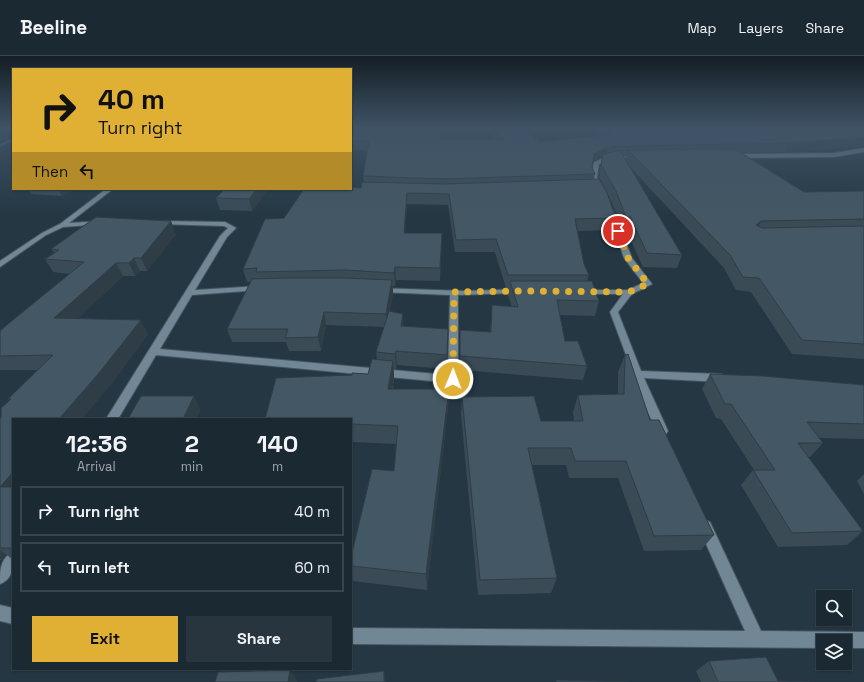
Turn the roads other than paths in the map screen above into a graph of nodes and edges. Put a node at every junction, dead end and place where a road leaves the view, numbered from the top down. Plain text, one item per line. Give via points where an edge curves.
1 (646, 157) edge
2 (109, 190) edge
3 (112, 223) edge
4 (150, 223) edge
5 (62, 225) junction
6 (0, 265) edge
7 (269, 288) edge
8 (368, 289) edge
9 (532, 291) edge
10 (454, 292) junction
11 (577, 292) edge
12 (629, 292) junction
13 (190, 293) junction
14 (154, 352) junction
15 (638, 374) junction
16 (731, 379) edge
17 (113, 418) edge
18 (666, 442) edge
19 (702, 520) edge
20 (12, 560) edge
21 (0, 578) edge
22 (0, 614) edge
23 (12, 616) edge
24 (352, 636) edge
25 (757, 640) junction
26 (864, 640) edge

1 - 12 street via 606,159 596,163 594,177 595,187 606,201 628,258 648,284
2 - 5 street
3 - 5 street
4 - 13 street via 225,224 233,228 224,236
5 - 6 street via 44,234
7 - 13 street
8 - 10 street
9 - 10 street
10 - 14 street via 453,379
11 - 12 street
12 - 15 street via 614,312
13 - 14 street
14 - 17 street
15 - 16 street
15 - 18 street
19 - 25 street
20 - 21 street
22 - 23 street
24 - 25 street
25 - 26 street

